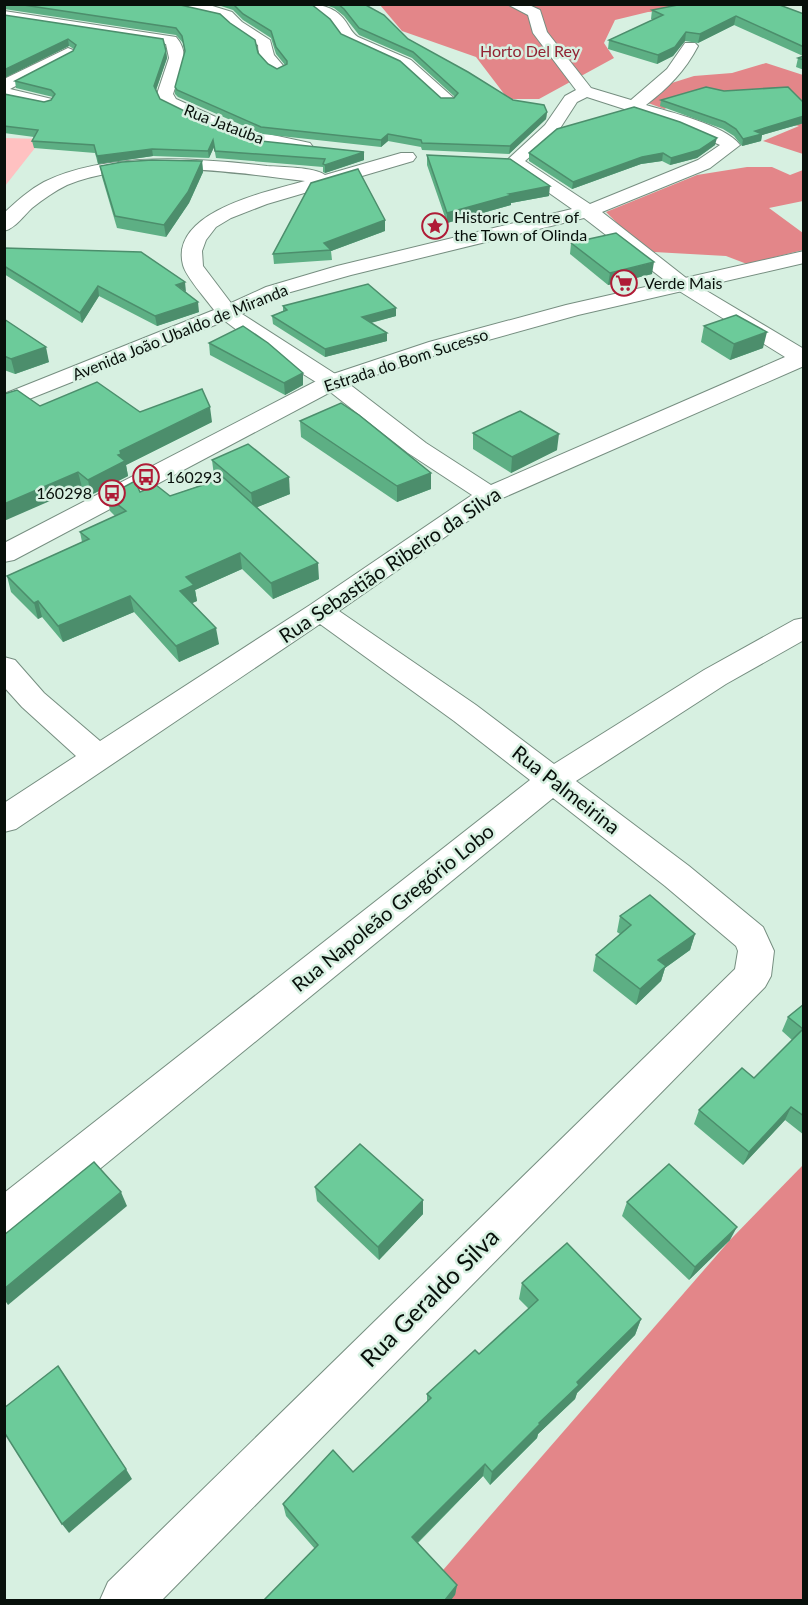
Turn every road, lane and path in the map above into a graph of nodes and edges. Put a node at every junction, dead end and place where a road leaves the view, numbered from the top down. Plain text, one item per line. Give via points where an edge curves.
1 (174, 4) edge
2 (313, 4) edge
3 (514, 4) edge
4 (4, 15) edge
5 (690, 46) edge
6 (68, 53) edge
7 (278, 69) edge
8 (4, 86) edge
9 (585, 91) junction
10 (4, 93) edge
11 (448, 100) edge
12 (46, 102) edge
13 (633, 106) junction
14 (322, 148) edge
15 (365, 153) edge
16 (328, 178) junction
17 (588, 212) junction
18 (4, 225) edge
19 (804, 257) edge
20 (683, 285) junction
21 (227, 313) junction
22 (803, 359) edge
23 (332, 382) junction
24 (4, 402) edge
25 (489, 495) junction
26 (4, 554) edge
27 (320, 612) junction
28 (804, 627) edge
29 (4, 667) edge
30 (97, 757) junction
31 (553, 780) junction
32 (4, 820) edge
33 (733, 996) joint
34 (4, 1220) edge
35 (126, 1600) edge

1 - 7 street via 229,16 237,26 265,43 266,56
2 - 11 street via 338,21 347,36 406,63
3 - 9 street via 536,13 540,33
4 - 14 street, Rua Jataúba via 171,40 177,51 165,94 169,102 259,141
5 - 13 street via 670,78
6 - 8 street
9 - 13 street
9 - 17 street via 571,99 551,129 508,161
10 - 12 street
13 - 17 street, Avenida João Ubaldo de Miranda via 731,146 704,164
15 - 16 street via 413,157
16 - 18 street via 203,166 110,170 55,184 26,202
16 - 21 street via 224,214 209,223 196,239 193,266
17 - 20 street
17 - 21 street, Avenida João Ubaldo de Miranda via 344,270 273,291
19 - 20 street, Estrada do Bom Sucesso
20 - 22 street
20 - 23 street, Estrada do Bom Sucesso via 437,347
21 - 23 street
21 - 24 street, Avenida João Ubaldo de Miranda
22 - 25 street, Rua Sebastião Ribeiro da Silva
23 - 25 street via 417,448
23 - 26 street, Estrada do Bom Sucesso
25 - 27 street, Rua Sebastião Ribeiro da Silva
27 - 30 street, Rua Sebastião Ribeiro da Silva
27 - 31 street, Rua Palmeirina via 465,712
28 - 31 street, Rua Napoleão Gregório Lobo via 715,677
29 - 30 street via 33,700
30 - 32 street, Rua Sebastião Ribeiro da Silva
31 - 33 street, Rua Palmeirina via 750,937 756,951 752,976
31 - 34 street, Rua Napoleão Gregório Lobo
33 - 35 street, Rua Geraldo Silva

